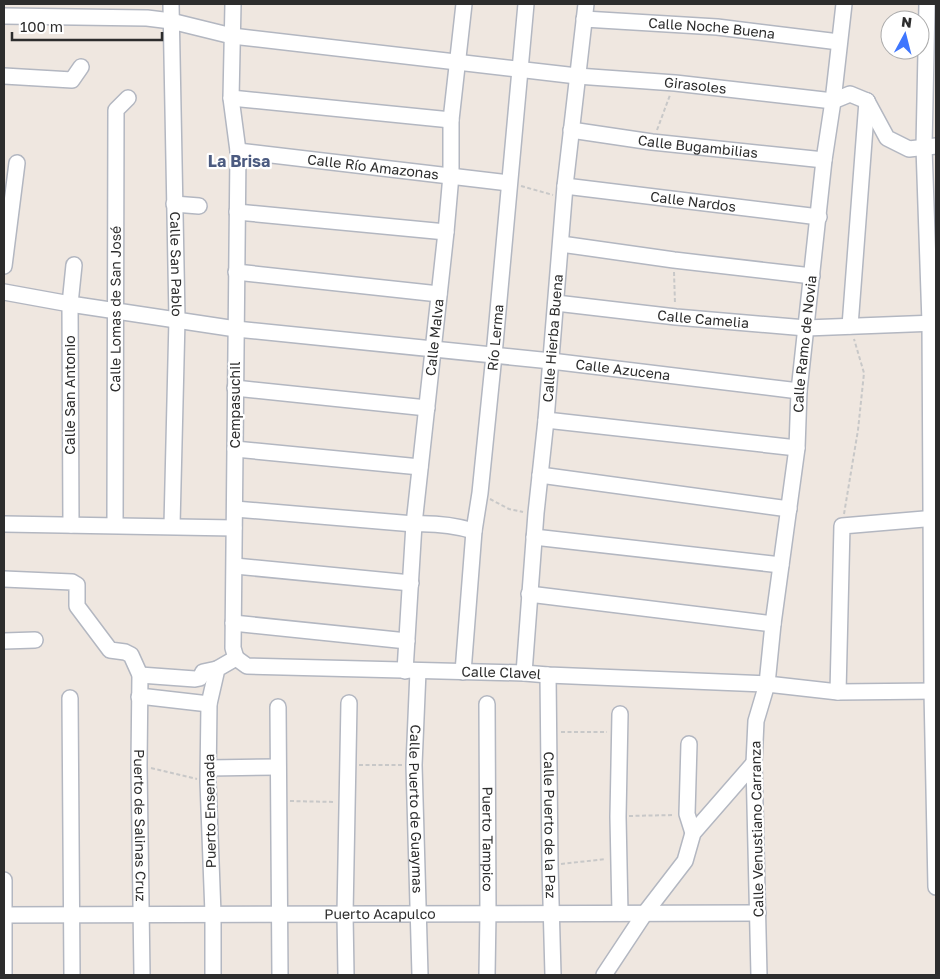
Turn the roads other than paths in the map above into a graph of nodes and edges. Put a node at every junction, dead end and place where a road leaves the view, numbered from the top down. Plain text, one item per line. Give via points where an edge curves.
1 (171, 4) edge
2 (233, 4) edge
3 (464, 4) edge
4 (526, 4) edge
5 (586, 4) edge
6 (844, 4) edge
7 (927, 4) edge
8 (4, 16) edge
9 (584, 19) junction
10 (171, 21) junction
11 (232, 36) junction
12 (839, 42) junction
13 (458, 62) junction
14 (81, 67) dead end
15 (520, 69) junction
16 (4, 76) edge
17 (576, 76) junction
18 (128, 98) dead end
19 (231, 98) junction
20 (833, 101) junction
21 (868, 101) junction
22 (451, 120) junction
23 (571, 130) junction
24 (930, 146) edge
25 (238, 151) junction
26 (824, 160) junction
27 (17, 163) dead end
28 (451, 175) junction
29 (509, 183) junction
30 (565, 192) junction
31 (174, 204) junction
32 (199, 206) dead end
33 (237, 212) junction
34 (819, 217) junction
35 (446, 232) junction
36 (561, 244) junction
37 (74, 265) dead end
38 (4, 266) edge
39 (236, 272) junction
40 (812, 276) junction
41 (4, 292) edge
42 (439, 294) junction
43 (556, 303) junction
44 (70, 304) junction
45 (116, 310) junction
46 (177, 319) junction
47 (933, 323) edge
48 (850, 326) junction
49 (806, 328) junction
50 (236, 329) junction
51 (432, 349) junction
52 (494, 355) junction
53 (551, 361) junction
54 (235, 388) junction
55 (800, 391) junction
56 (428, 408) junction
57 (546, 420) junction
58 (797, 448) junction
59 (235, 449) junction
60 (420, 467) junction
61 (540, 476) junction
62 (235, 509) junction
63 (789, 509) junction
64 (934, 518) edge
65 (4, 524) edge
66 (71, 524) junction
67 (414, 524) junction
68 (115, 525) junction
69 (172, 525) junction
70 (234, 528) junction
71 (474, 532) junction
72 (534, 537) junction
73 (781, 565) junction
74 (235, 566) junction
75 (4, 579) edge
76 (411, 583) junction
77 (529, 594) junction
78 (233, 623) junction
79 (773, 624) junction
80 (35, 640) dead end
81 (4, 641) edge
82 (407, 641) junction
83 (236, 658) junction
84 (216, 669) junction
85 (411, 671) junction
86 (463, 672) junction
87 (524, 673) junction
88 (140, 675) junction
89 (548, 675) junction
90 (767, 684) junction
91 (934, 691) edge
92 (838, 692) junction
93 (139, 697) junction
94 (70, 698) dead end
95 (349, 703) dead end
96 (209, 704) junction
97 (487, 704) dead end
98 (278, 707) dead end
99 (620, 714) dead end
100 (689, 744) dead end
101 (754, 763) junction
102 (278, 767) junction
103 (209, 775) junction
104 (693, 833) junction
105 (936, 864) edge
106 (4, 880) edge
107 (936, 887) edge
108 (488, 913) junction
109 (551, 913) junction
110 (620, 913) junction
111 (645, 913) junction
112 (758, 913) junction
113 (140, 914) junction
114 (213, 914) junction
115 (280, 914) junction
116 (345, 914) junction
117 (419, 914) junction
118 (4, 915) edge
119 (71, 915) junction
120 (4, 975) edge
121 (72, 975) edge
122 (142, 975) edge
123 (213, 975) edge
124 (280, 975) edge
125 (346, 975) edge
126 (420, 975) edge
127 (487, 975) edge
128 (553, 975) edge
129 (604, 975) edge
130 (759, 975) edge

1 - 10 street, Calle San Pablo
2 - 11 street, Cempasuchil
3 - 13 street, Calle Malva
4 - 15 street, Río Lerma
5 - 9 street, Calle Hierba Buena
6 - 12 street, Calle Ramo de Novia
7 - 24 street
8 - 10 street, Girasoles
9 - 12 street, Calle Noche Buena via 717,27
9 - 17 street, Calle Hierba Buena
10 - 11 street, Girasoles
10 - 31 street, Calle San Pablo
11 - 13 street, Girasoles
11 - 19 street, Cempasuchil
12 - 20 street, Calle Ramo de Novia
13 - 15 street, Girasoles
13 - 22 street, Calle Malva
14 - 16 street via 72,80
15 - 17 street, Girasoles
15 - 29 street, Río Lerma
17 - 20 street, Girasoles via 675,83
17 - 23 street, Calle Hierba Buena
18 - 45 street, Calle Lomas de San José via 116,110
19 - 22 street
19 - 25 street, Cempasuchil
20 - 21 street, Girasoles via 850,94
20 - 26 street, Calle Ramo de Novia
21 - 24 street via 887,138 908,149
21 - 48 street
22 - 28 street, Calle Malva
23 - 26 street, Calle Bugambilias
23 - 30 street, Calle Hierba Buena
24 - 47 street
25 - 28 street, Calle Río Amazonas
25 - 33 street, Cempasuchil
26 - 34 street, Calle Ramo de Novia
27 - 38 street
28 - 29 street, Calle Río Amazonas
28 - 35 street, Calle Malva
29 - 52 street, Río Lerma
30 - 34 street, Calle Nardos
30 - 36 street, Calle Hierba Buena
31 - 32 street
31 - 46 street, Calle San Pablo
33 - 35 street
33 - 39 street, Cempasuchil
34 - 40 street, Calle Ramo de Novia
35 - 42 street, Calle Malva
36 - 40 street
36 - 43 street, Calle Hierba Buena
37 - 44 street, Calle San Antonio
39 - 42 street
39 - 50 street, Cempasuchil
40 - 49 street, Calle Ramo de Novia
41 - 44 street, Calle Azucena
42 - 51 street, Calle Malva
43 - 49 street, Calle Camelia
43 - 53 street, Calle Hierba Buena
44 - 45 street, Calle Azucena
44 - 66 street, Calle San Antonio
45 - 46 street, Calle Azucena
45 - 68 street, Calle Lomas de San José
46 - 50 street, Calle Azucena
46 - 69 street, Calle San Pablo
47 - 48 street, Calle Camelia
47 - 64 street
48 - 49 street, Calle Camelia
49 - 55 street, Calle Ramo de Novia
50 - 51 street, Calle Azucena
50 - 54 street, Cempasuchil
51 - 52 street, Calle Azucena
51 - 56 street, Calle Malva
52 - 53 street, Calle Azucena
52 - 71 street, Río Lerma
53 - 55 street, Calle Azucena
53 - 57 street, Calle Hierba Buena
54 - 56 street
54 - 59 street, Cempasuchil
55 - 58 street, Calle Ramo de Novia
56 - 60 street, Calle Malva
57 - 58 street
57 - 61 street, Calle Hierba Buena
58 - 63 street, Calle Ramo de Novia
59 - 60 street
59 - 62 street, Cempasuchil
60 - 67 street, Calle Malva
61 - 63 street
61 - 72 street, Calle Hierba Buena
62 - 67 street
62 - 70 street, Cempasuchil
63 - 73 street, Calle Ramo de Novia
64 - 91 street
64 - 92 street via 842,526
65 - 66 street
66 - 68 street
67 - 71 street via 450,524
67 - 76 street, Calle Malva
68 - 69 street
69 - 70 street
70 - 74 street, Cempasuchil
71 - 86 street, Río Lerma
72 - 73 street
72 - 77 street, Calle Hierba Buena
73 - 79 street, Calle Ramo de Novia
74 - 76 street
74 - 78 street, Cempasuchil
75 - 88 street via 52,580 77,585 77,606 86,619 110,650 131,655
76 - 82 street, Calle Malva
77 - 79 street
77 - 87 street, Calle Hierba Buena
78 - 82 street
78 - 83 street, Cempasuchil
79 - 90 street, Calle Ramo de Novia
80 - 81 street
82 - 85 street, Calle Malva
83 - 84 street
83 - 85 street, Calle Clavel via 247,666
84 - 88 street via 203,672 195,680
84 - 96 street, Puerto Ensenada
85 - 86 street, Calle Clavel
85 - 117 street, Calle Puerto de Guaymas
86 - 87 street, Calle Clavel
87 - 89 street, Calle Clavel
88 - 93 street, Puerto de Salinas Cruz
89 - 90 street, Calle Clavel
89 - 109 street, Calle Puerto de la Paz
90 - 92 street, Calle Clavel
90 - 101 street, Calle Venustiano Carranza via 756,721
91 - 92 street, Calle Clavel
91 - 105 street
93 - 96 street
93 - 113 street, Puerto de Salinas Cruz
94 - 119 street
95 - 116 street
96 - 103 street, Puerto Ensenada
97 - 108 street, Puerto Tampico
98 - 102 street
99 - 110 street
100 - 104 street via 687,814
101 - 104 street
101 - 112 street, Calle Venustiano Carranza
102 - 103 street
102 - 115 street
103 - 114 street, Puerto Ensenada
104 - 111 street via 685,861
105 - 107 street
106 - 118 street
108 - 109 street, Puerto Acapulco
108 - 117 street, Puerto Acapulco
108 - 127 street, Puerto Tampico
109 - 110 street, Puerto Acapulco
109 - 128 street, Calle Puerto de la Paz
110 - 111 street, Puerto Acapulco
111 - 112 street, Puerto Acapulco
111 - 129 street
112 - 130 street, Calle Venustiano Carranza
113 - 114 street, Puerto Acapulco
113 - 119 street, Puerto Acapulco
113 - 122 street, Puerto de Salinas Cruz
114 - 115 street, Puerto Acapulco
114 - 123 street, Puerto Ensenada
115 - 116 street, Puerto Acapulco
115 - 124 street
116 - 117 street, Puerto Acapulco
116 - 125 street
117 - 126 street, Calle Puerto de Guaymas
118 - 119 street, Puerto Acapulco
118 - 120 street
119 - 121 street

